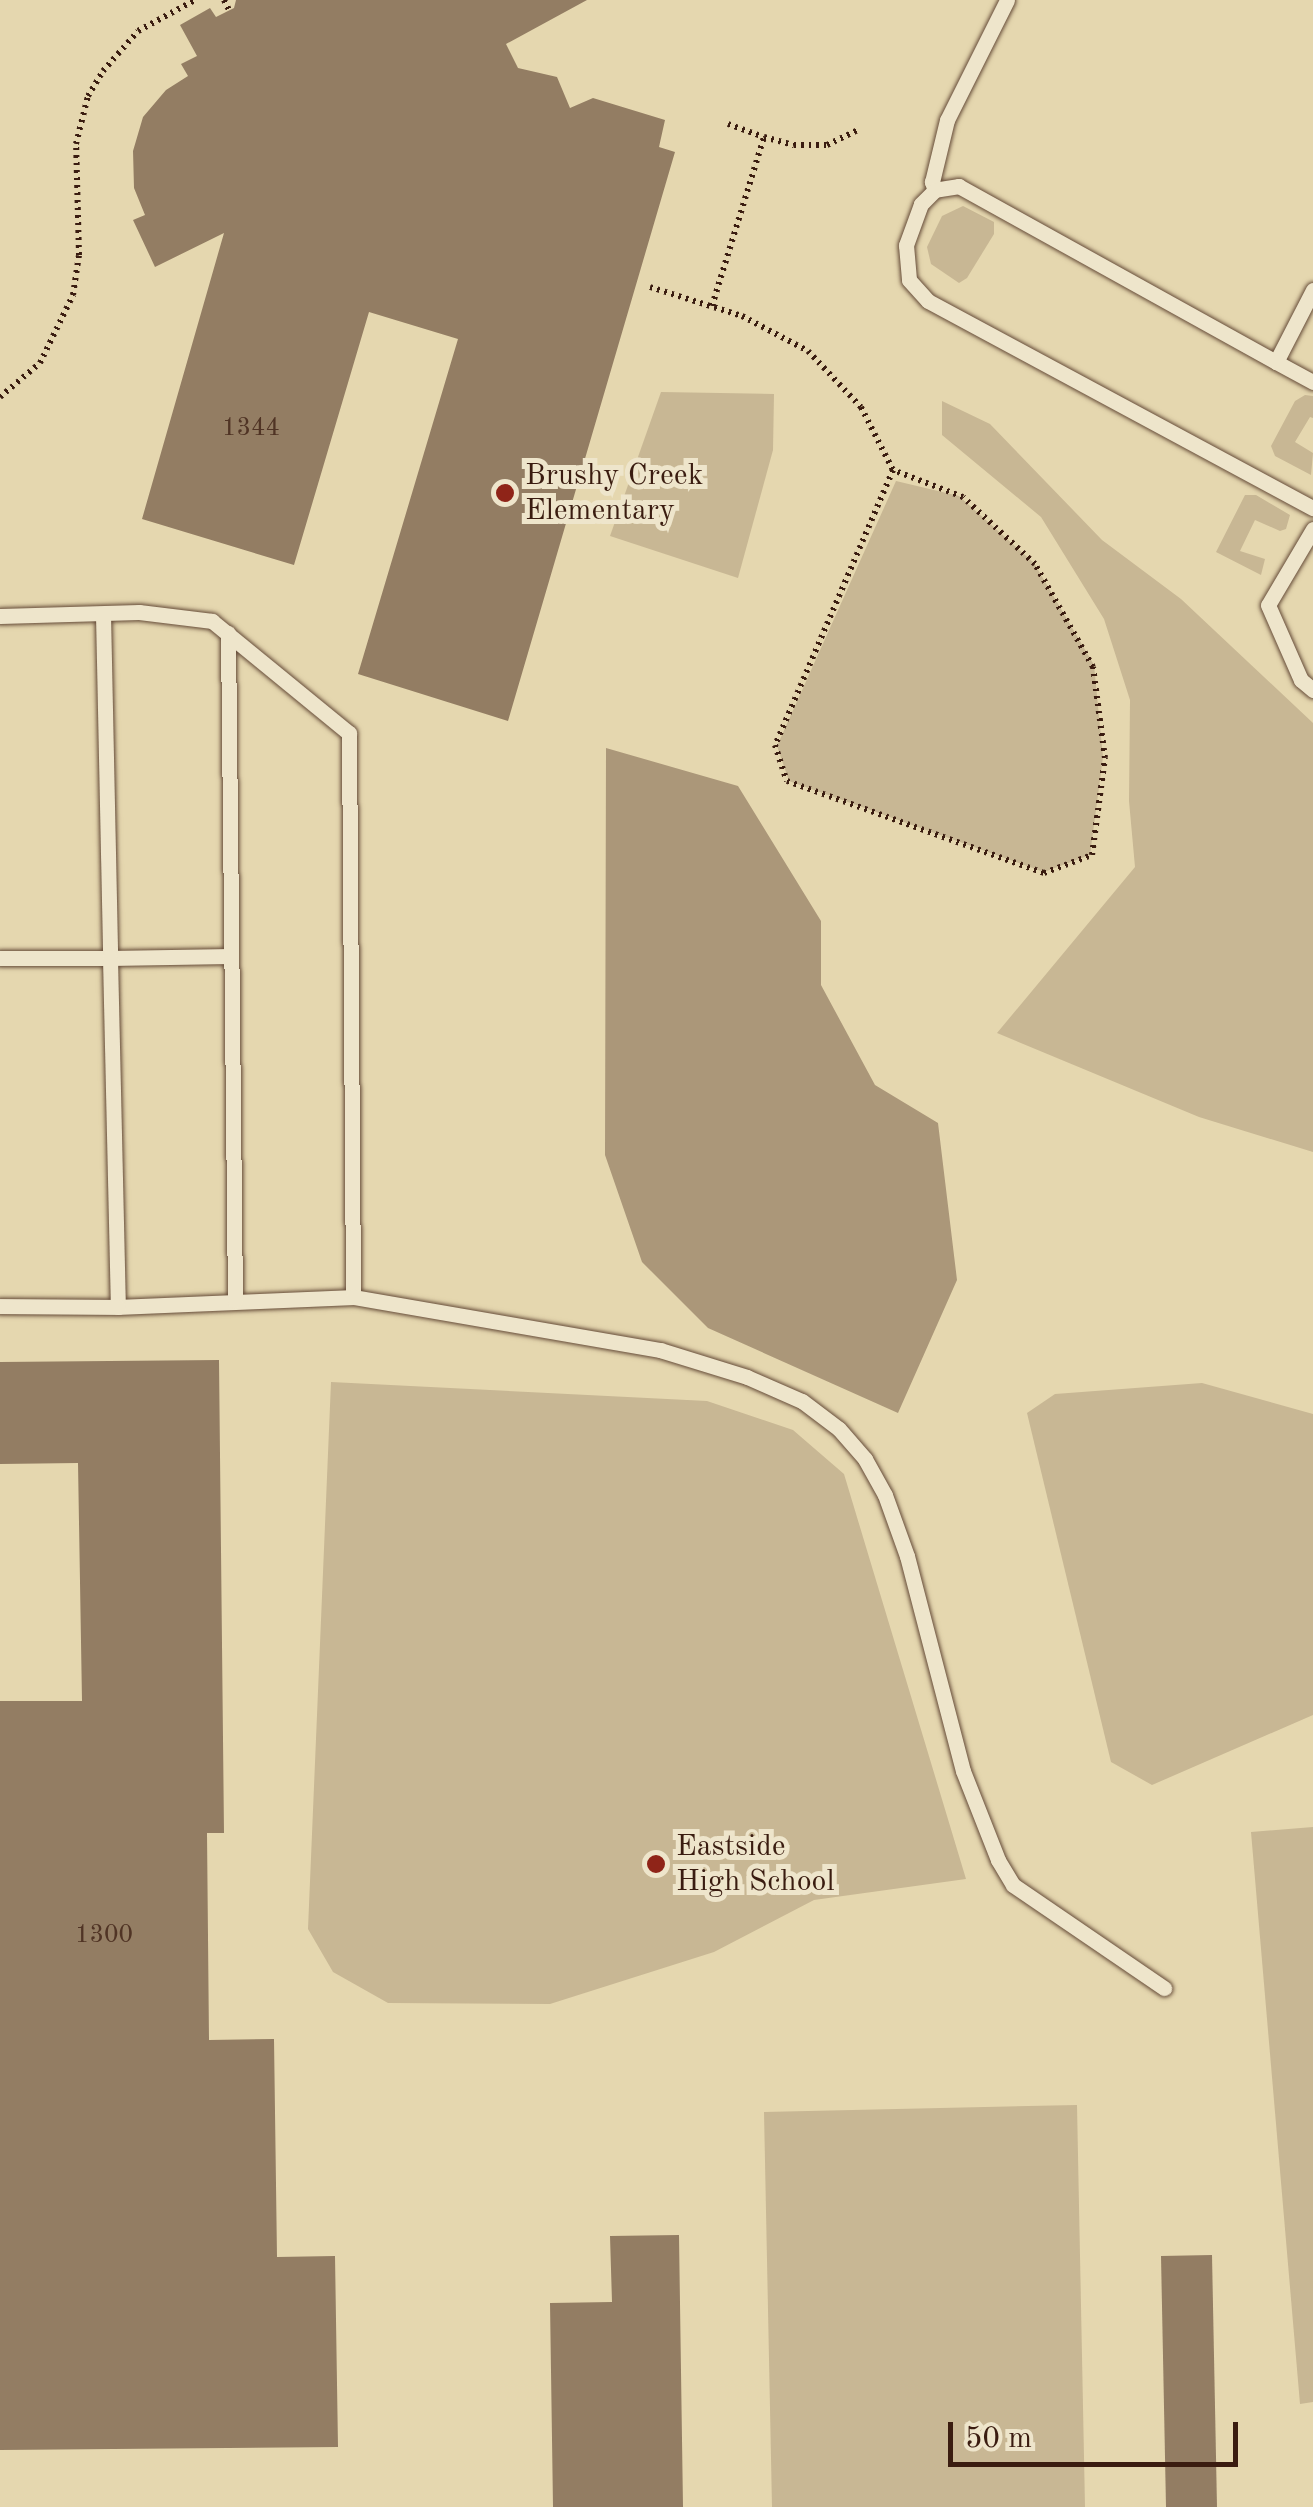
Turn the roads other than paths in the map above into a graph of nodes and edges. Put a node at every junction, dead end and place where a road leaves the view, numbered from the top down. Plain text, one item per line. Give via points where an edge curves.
1 (1007, 0) edge
2 (935, 190) junction
3 (1313, 290) edge
4 (1276, 362) junction
5 (1313, 382) edge
6 (1313, 508) edge
7 (1313, 529) edge
8 (102, 614) junction
9 (0, 616) edge
10 (228, 634) junction
11 (1313, 690) edge
12 (231, 956) junction
13 (0, 958) edge
14 (110, 958) junction
15 (354, 1297) junction
16 (235, 1300) junction
17 (0, 1306) edge
18 (118, 1307) junction
19 (1164, 1988) dead end

1 - 2 lane via 947,120
2 - 4 lane via 958,186
2 - 6 lane via 921,204 906,245 909,280 928,302
3 - 4 lane
4 - 5 lane
7 - 11 lane via 1268,604 1302,680
8 - 9 lane
8 - 10 lane via 212,620
8 - 14 lane
10 - 12 lane
10 - 15 lane via 349,732
12 - 14 lane
12 - 16 lane
13 - 14 lane
14 - 18 lane
15 - 16 lane
15 - 19 lane via 660,1350 802,1401 839,1429 866,1459 885,1496 963,1770 998,1860 1013,1885
16 - 18 lane
17 - 18 lane

